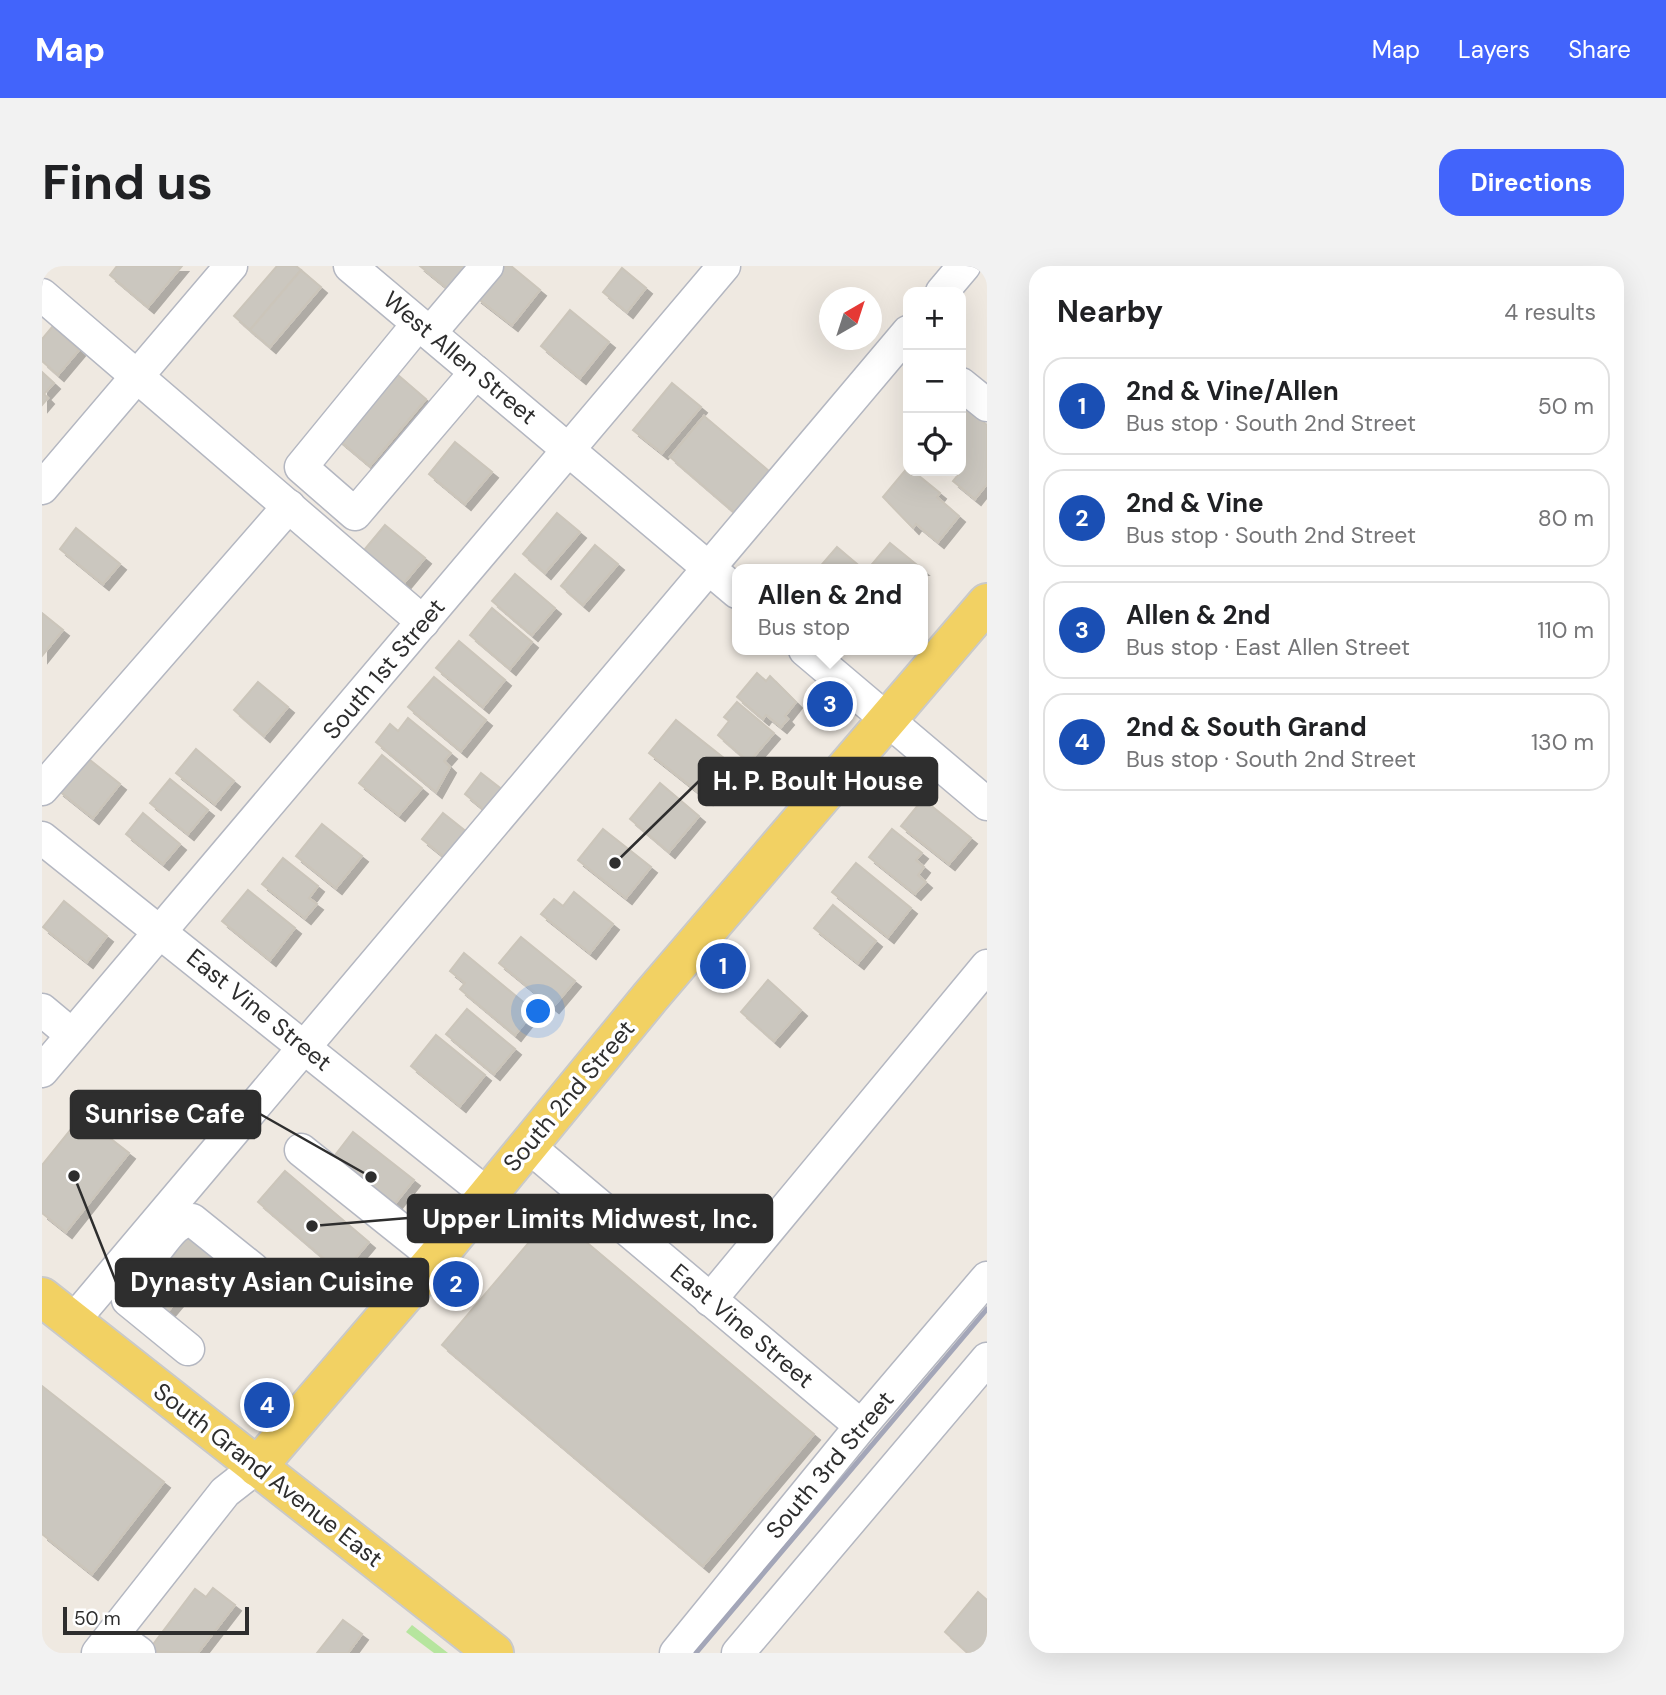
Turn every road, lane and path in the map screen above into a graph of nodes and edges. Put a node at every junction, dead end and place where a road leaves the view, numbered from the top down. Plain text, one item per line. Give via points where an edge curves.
1 (230, 266) edge
2 (350, 266) edge
3 (487, 266) edge
4 (724, 266) edge
5 (964, 266) edge
6 (946, 287) edge
7 (42, 295) edge
8 (424, 328) junction
9 (903, 342) edge
10 (476, 372) junction
11 (138, 376) junction
12 (966, 388) edge
13 (987, 405) edge
14 (570, 451) junction
15 (42, 488) edge
16 (289, 506) junction
17 (709, 568) junction
18 (732, 588) edge
19 (987, 603) edge
20 (423, 622) junction
21 (811, 655) edge
22 (888, 720) junction
23 (42, 789) edge
24 (987, 804) edge
25 (42, 838) edge
26 (161, 932) junction
27 (987, 966) edge
28 (42, 1010) edge
29 (72, 1035) junction
30 (305, 1047) junction
31 (42, 1071) edge
32 (527, 1145) junction
33 (301, 1150) dead end
34 (487, 1194) junction
35 (436, 1258) junction
36 (253, 1269) dead end
37 (987, 1278) edge
38 (126, 1286) junction
39 (42, 1297) edge
40 (710, 1300) junction
41 (78, 1326) junction
42 (188, 1349) dead end
43 (987, 1359) edge
44 (861, 1426) junction
45 (257, 1467) junction
46 (106, 1643) edge
47 (139, 1653) edge
48 (494, 1653) edge
49 (676, 1653) edge
50 (738, 1653) edge

1 - 11 street
2 - 8 street, West Allen Street
3 - 8 street
4 - 14 street, South 1st Street
5 - 6 street
7 - 11 street
8 - 10 street, West Allen Street
8 - 10 street via 301,467 355,513
9 - 17 street
10 - 14 street, West Allen Street
11 - 15 street
11 - 16 street
12 - 13 street
14 - 17 street, West Allen Street
14 - 20 street, South 1st Street
16 - 20 street
16 - 23 street
17 - 18 street, West Allen Street
17 - 30 street
19 - 22 main road, South 2nd Street
20 - 26 street, South 1st Street
21 - 22 street
22 - 24 street
22 - 32 main road, South 2nd Street
25 - 26 street, East Vine Street
26 - 29 street, South 1st Street
26 - 30 street, East Vine Street
27 - 40 street
28 - 29 street
29 - 31 street, South 1st Street
30 - 34 street, East Vine Street
30 - 41 street
32 - 34 main road, South 2nd Street
32 - 40 street, East Vine Street
33 - 35 street
34 - 35 main road, South 2nd Street
35 - 45 main road, South 2nd Street
36 - 38 street via 200,1224 184,1221
37 - 44 street, South 3rd Street
38 - 41 street
38 - 42 street via 128,1300
39 - 41 main road, South Grand Avenue East
40 - 44 street, East Vine Street
41 - 45 main road, South Grand Avenue East
43 - 50 street
44 - 49 street, South 3rd Street
45 - 46 street, South 2nd Street via 225,1492
45 - 48 main road, South Grand Avenue East
46 - 47 street

